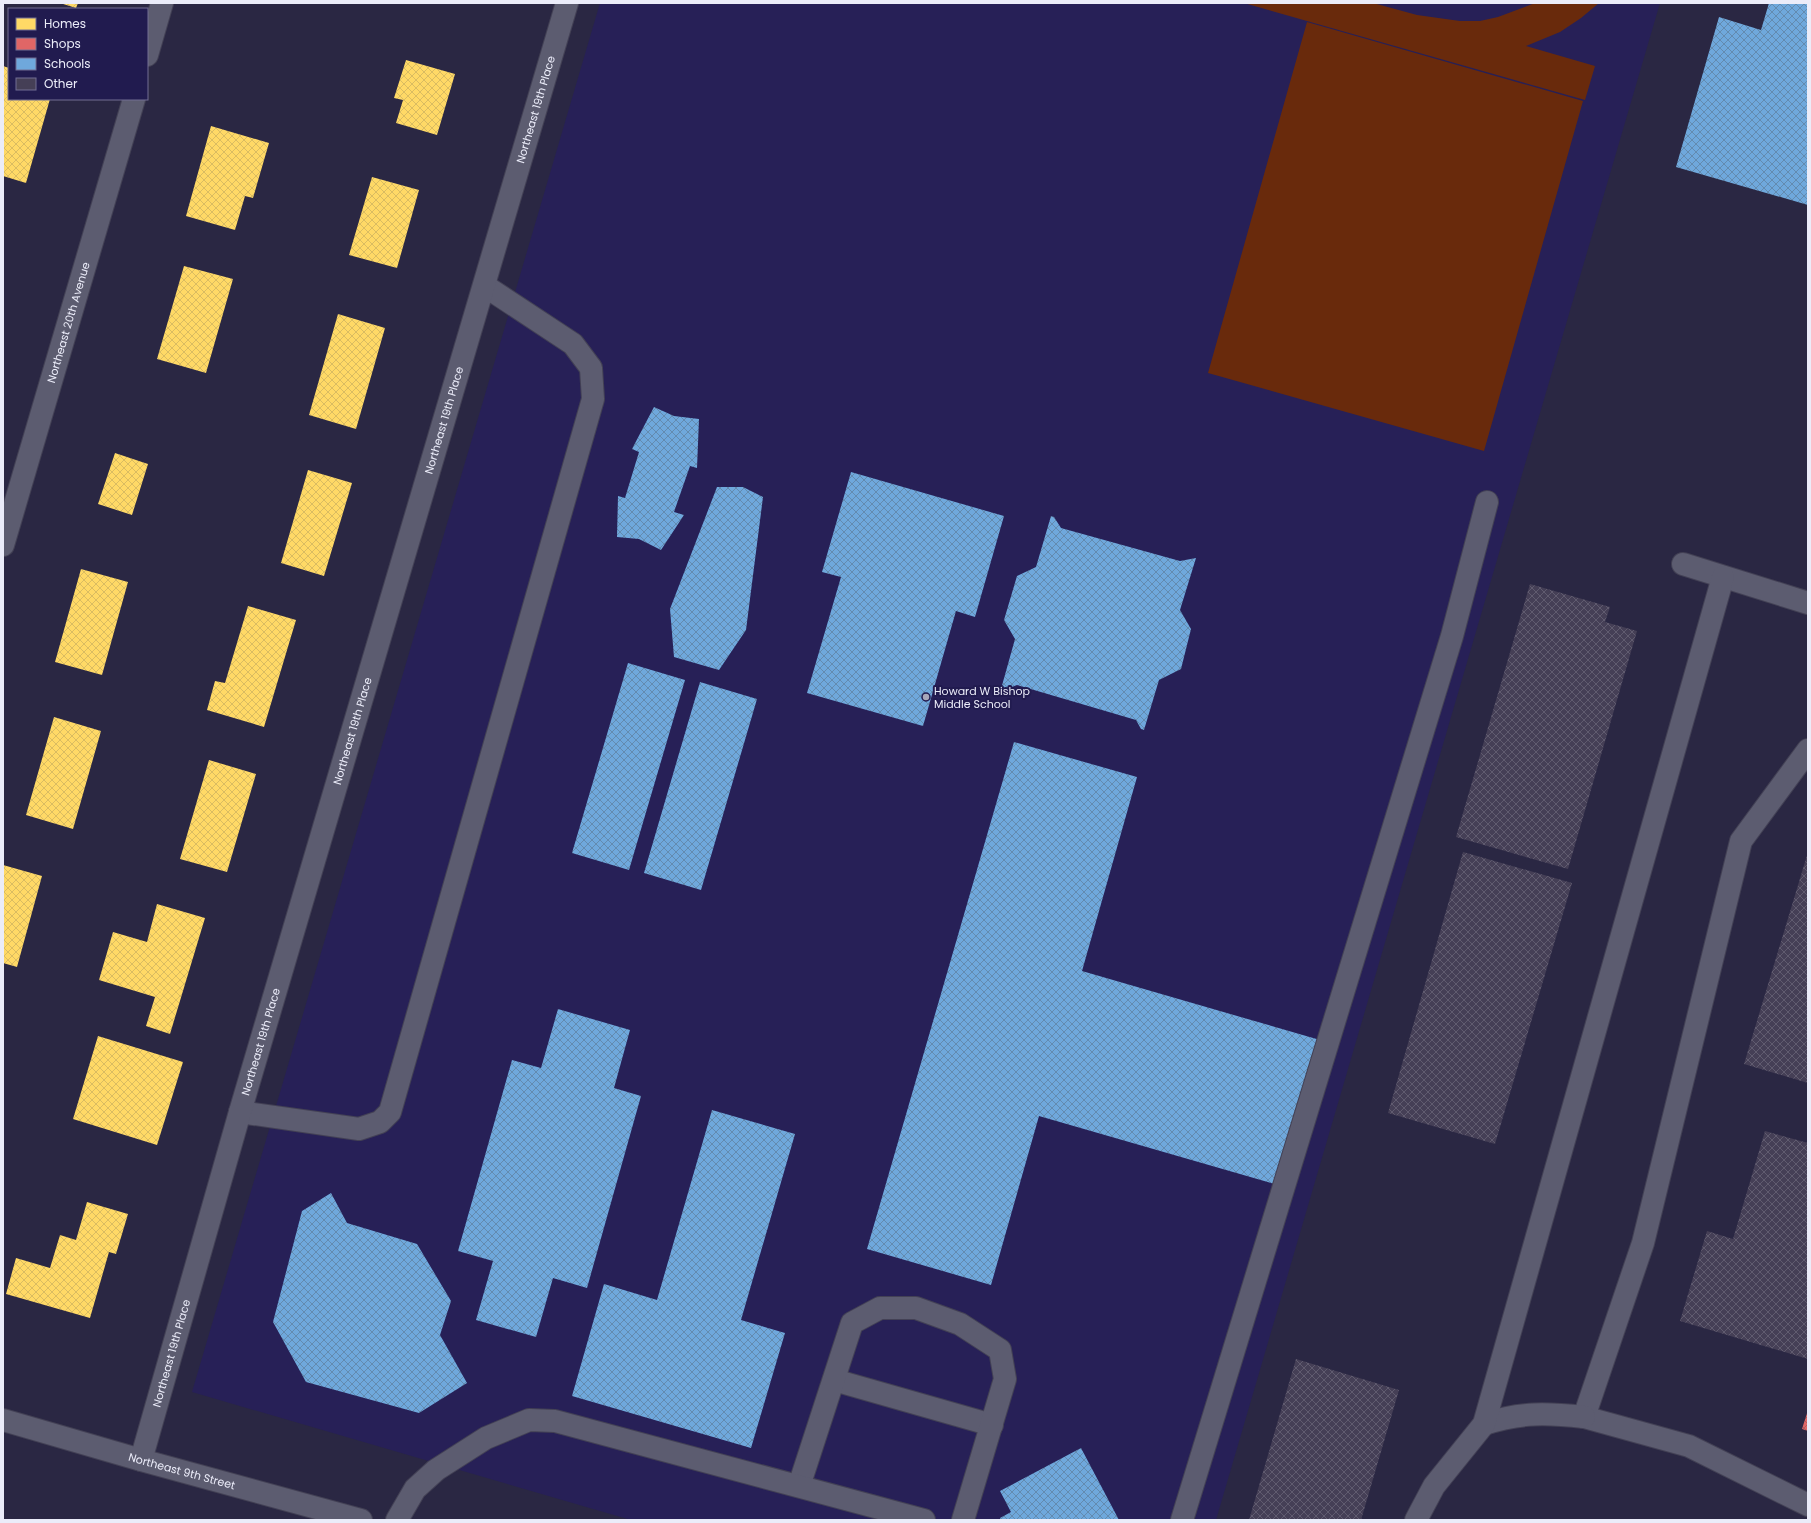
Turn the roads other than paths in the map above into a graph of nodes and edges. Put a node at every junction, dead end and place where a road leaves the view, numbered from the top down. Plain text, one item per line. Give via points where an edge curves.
1 (162, 3) edge
2 (567, 3) edge
3 (148, 52) edge
4 (134, 100) edge
5 (485, 286) junction
6 (1487, 502) dead end
7 (3, 545) edge
8 (1683, 564) dead end
9 (1722, 577) junction
10 (1808, 603) edge
11 (1808, 750) edge
12 (240, 1112) junction
13 (834, 1380) junction
14 (1584, 1417) junction
15 (3, 1420) edge
16 (1484, 1424) junction
17 (992, 1425) junction
18 (141, 1460) junction
19 (800, 1486) junction
20 (1808, 1505) edge
21 (361, 1520) edge
22 (397, 1520) edge
23 (924, 1520) edge
24 (963, 1520) edge
25 (1182, 1520) edge
26 (1416, 1520) edge

1 - 3 street
2 - 5 street, Northeast 19th Place
4 - 7 street, Northeast 20th Avenue
5 - 12 street, Northeast 19th Place
5 - 12 street via 573,344 591,368 593,399 390,1112 380,1122 360,1130
6 - 25 street via 1452,636
8 - 9 street
9 - 10 street
9 - 16 street
11 - 14 street via 1741,841 1643,1243
12 - 18 street, Northeast 19th Place
13 - 17 street
13 - 17 street via 852,1323 880,1308 916,1308 960,1324 1000,1350 1005,1379
13 - 19 street
14 - 16 street via 1542,1413 1505,1417
14 - 20 street via 1689,1446
15 - 18 street, Northeast 9th Street
16 - 26 street via 1434,1486
17 - 24 street
18 - 21 street, Northeast 9th Street
19 - 22 street via 555,1421 529,1420 486,1438 436,1470 415,1490
19 - 23 street

